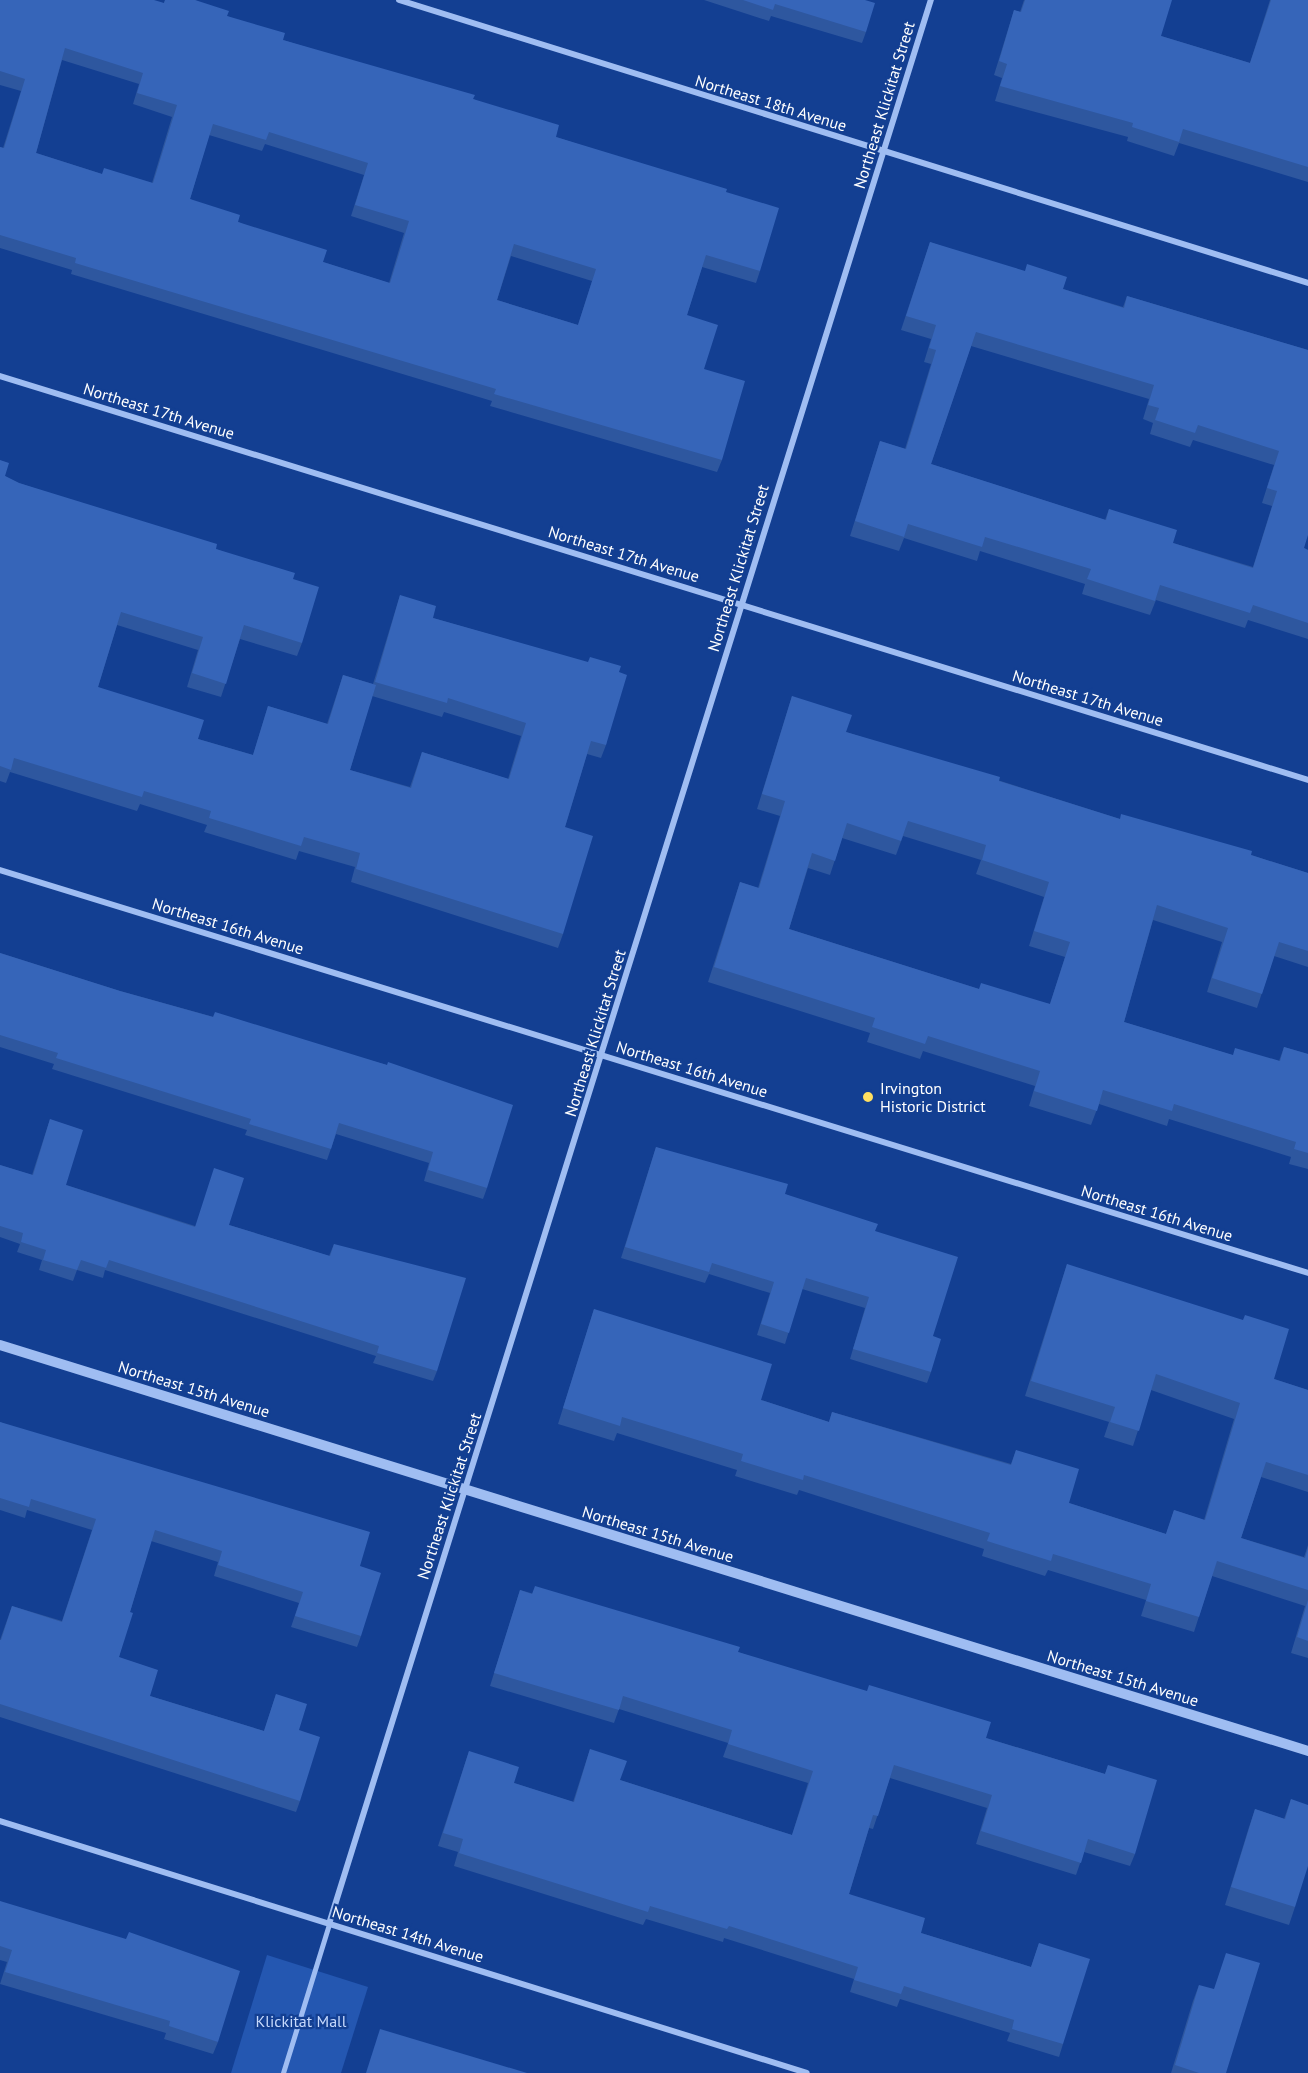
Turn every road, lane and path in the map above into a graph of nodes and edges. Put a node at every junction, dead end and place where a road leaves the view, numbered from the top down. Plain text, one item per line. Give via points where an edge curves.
1 (399, 0) edge
2 (931, 0) edge
3 (884, 152) junction
4 (1308, 283) edge
5 (0, 376) edge
6 (741, 604) junction
7 (1308, 780) edge
8 (0, 870) edge
9 (602, 1056) junction
10 (1308, 1273) edge
11 (0, 1345) edge
12 (465, 1489) junction
13 (1308, 1751) edge
14 (0, 1821) edge
15 (329, 1924) junction
16 (284, 2073) edge
17 (807, 2073) edge

1 - 3 street, Northeast 18th Avenue
2 - 3 street, Northeast Klickitat Street
3 - 4 street, Northeast 18th Avenue
3 - 6 street, Northeast Klickitat Street
5 - 6 street, Northeast 17th Avenue
6 - 7 street, Northeast 17th Avenue
6 - 9 street, Northeast Klickitat Street
8 - 9 street, Northeast 16th Avenue
9 - 10 street, Northeast 16th Avenue
9 - 12 street, Northeast Klickitat Street
11 - 12 street, Northeast 15th Avenue
12 - 13 street, Northeast 15th Avenue
12 - 15 street, Northeast Klickitat Street
14 - 15 street, Northeast 14th Avenue
15 - 16 lane, Northeast Klickitat Street
15 - 17 street, Northeast 14th Avenue

